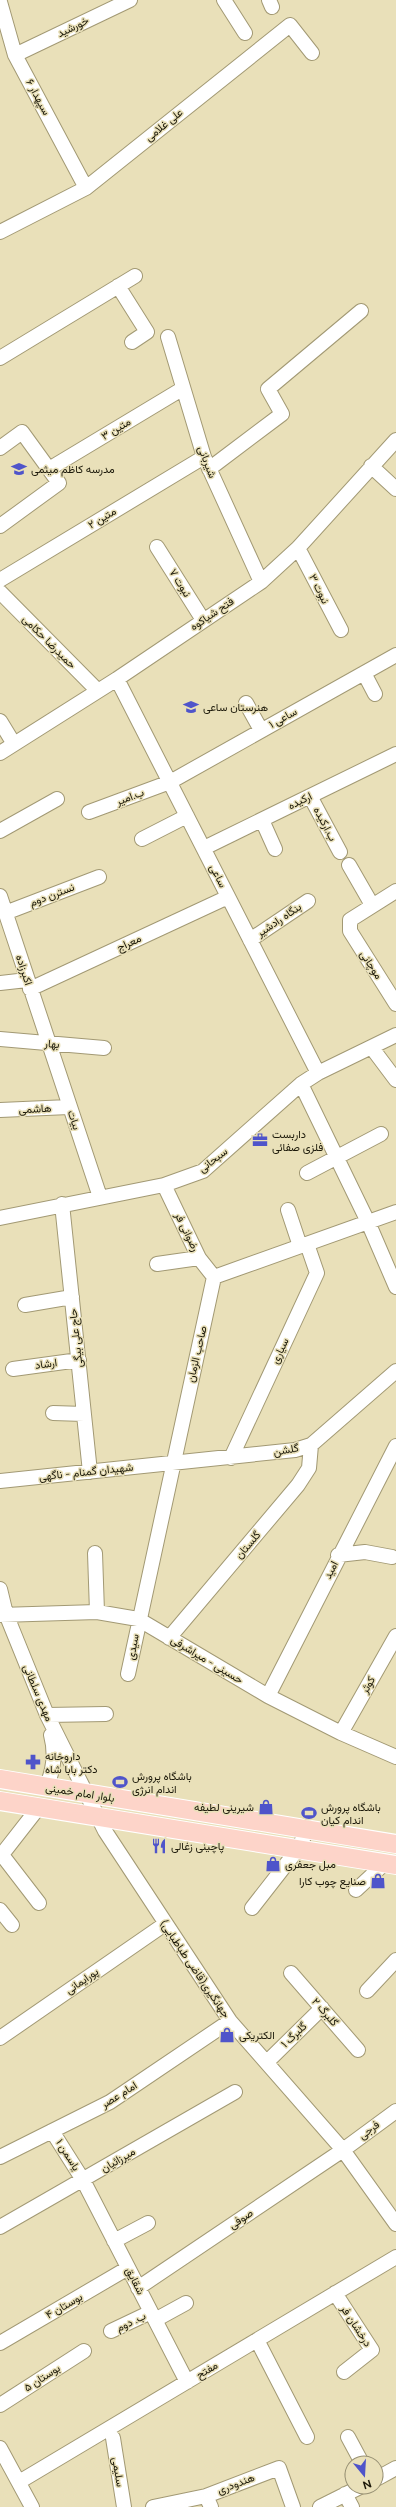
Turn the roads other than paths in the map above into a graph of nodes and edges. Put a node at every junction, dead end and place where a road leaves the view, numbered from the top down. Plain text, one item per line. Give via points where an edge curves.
1 (130, 0) edge
2 (224, 0) edge
3 (0, 2) edge
4 (245, 33) dead end
5 (312, 53) dead end
6 (15, 55) junction
7 (86, 188) junction
8 (0, 232) edge
9 (135, 276) dead end
10 (118, 286) junction
11 (362, 311) dead end
12 (168, 337) dead end
13 (132, 342) dead end
14 (0, 358) edge
15 (182, 389) junction
16 (396, 440) edge
17 (0, 448) edge
18 (207, 463) junction
19 (371, 466) junction
20 (49, 469) junction
21 (396, 489) edge
22 (0, 526) edge
23 (157, 547) dead end
24 (298, 548) junction
25 (0, 580) edge
26 (261, 582) junction
27 (0, 592) edge
28 (203, 620) junction
29 (341, 630) dead end
30 (395, 659) edge
31 (364, 673) junction
32 (117, 679) junction
33 (98, 691) junction
34 (375, 694) dead end
35 (246, 703) dead end
36 (0, 721) edge
37 (261, 730) junction
38 (14, 744) junction
39 (0, 753) edge
40 (396, 754) edge
41 (170, 782) junction
42 (310, 796) junction
43 (57, 799) dead end
44 (89, 812) dead end
45 (187, 816) junction
46 (262, 820) junction
47 (0, 831) edge
48 (142, 839) dead end
49 (204, 848) junction
50 (275, 849) dead end
51 (340, 852) dead end
52 (349, 865) dead end
53 (99, 877) dead end
54 (396, 891) edge
55 (0, 896) edge
56 (228, 897) junction
57 (308, 901) dead end
58 (372, 904) junction
59 (4, 919) edge
60 (250, 940) junction
61 (0, 983) edge
62 (29, 985) junction
63 (396, 1004) edge
64 (396, 1035) edge
65 (0, 1039) edge
66 (48, 1043) junction
67 (104, 1048) dead end
68 (372, 1048) junction
69 (318, 1073) junction
70 (396, 1080) edge
71 (301, 1084) junction
72 (70, 1107) junction
73 (0, 1110) edge
74 (380, 1134) dead end
75 (337, 1158) junction
76 (307, 1174) dead end
77 (164, 1185) junction
78 (100, 1197) junction
79 (62, 1204) junction
80 (288, 1210) dead end
81 (396, 1212) edge
82 (0, 1218) edge
83 (368, 1222) junction
84 (304, 1245) junction
85 (199, 1258) junction
86 (157, 1264) dead end
87 (214, 1277) junction
88 (396, 1287) edge
89 (72, 1297) junction
90 (25, 1305) dead end
91 (78, 1360) junction
92 (13, 1369) dead end
93 (396, 1371) edge
94 (53, 1413) dead end
95 (84, 1414) junction
96 (311, 1445) junction
97 (396, 1446) edge
98 (231, 1458) junction
99 (172, 1464) junction
100 (90, 1472) junction
101 (0, 1481) edge
102 (95, 1553) dead end
103 (338, 1555) junction
104 (392, 1558) dead end
105 (0, 1589) edge
106 (96, 1612) junction
107 (3, 1614) edge
108 (138, 1619) junction
109 (396, 1636) edge
110 (169, 1638) junction
111 (128, 1674) dead end
112 (268, 1696) junction
113 (106, 1714) dead end
114 (47, 1715) junction
115 (341, 1734) junction
116 (396, 1757) edge
117 (0, 1780) edge
118 (46, 1787) junction
119 (85, 1793) junction
120 (0, 1800) edge
121 (39, 1807) junction
122 (98, 1816) junction
123 (307, 1830) junction
124 (396, 1844) edge
125 (298, 1849) junction
126 (1, 1856) edge
127 (390, 1864) edge
128 (356, 1890) dead end
129 (39, 1903) dead end
130 (252, 1908) dead end
131 (0, 1910) edge
132 (165, 1924) junction
133 (12, 1925) dead end
134 (396, 1960) edge
135 (291, 1973) dead end
136 (367, 1991) dead end
137 (322, 2008) junction
138 (230, 2021) junction
139 (0, 2038) edge
140 (358, 2050) dead end
141 (267, 2062) junction
142 (235, 2092) dead end
143 (396, 2110) edge
144 (52, 2131) junction
145 (343, 2150) junction
146 (0, 2157) edge
147 (83, 2180) junction
148 (394, 2215) edge
149 (148, 2223) dead end
150 (0, 2227) edge
151 (114, 2241) junction
152 (396, 2257) edge
153 (128, 2268) junction
154 (138, 2288) junction
155 (335, 2293) junction
156 (186, 2303) dead end
157 (153, 2316) junction
158 (111, 2332) dead end
159 (257, 2340) junction
160 (0, 2343) edge
161 (84, 2351) dead end
162 (344, 2372) dead end
163 (187, 2382) junction
164 (0, 2405) edge
165 (307, 2437) dead end
166 (348, 2437) dead end
167 (113, 2438) dead end
168 (0, 2448) edge
169 (358, 2455) edge
170 (396, 2468) edge
171 (384, 2475) edge
172 (19, 2482) junction
173 (344, 2495) edge
174 (346, 2495) edge
175 (208, 2501) edge
176 (32, 2507) edge
177 (124, 2507) edge
178 (153, 2507) edge
179 (293, 2507) edge
180 (320, 2507) edge
181 (352, 2507) edge

1 - 6 street, خورشید
2 - 4 street
3 - 6 street, سپهدار ۶
5 - 7 street, علی غلامی via 290,25
6 - 7 street, سپهدار ۶
7 - 8 street, علی غلامی
9 - 10 street
10 - 13 street via 147,332
10 - 14 street
11 - 18 street, متین ۲ via 268,389 282,414
12 - 15 street, شیربانی
15 - 18 street, شیربانی
15 - 20 street, متین ۳
16 - 19 street, فتح شیاکوه
17 - 20 street via 22,432
18 - 25 street, متین ۲
18 - 26 street, شیربانی
19 - 21 street
19 - 24 street, فتح شیاکوه
20 - 22 street via 59,483
23 - 28 street, نبوت ۷
24 - 26 street, فتح شیاکوه
24 - 29 street, نبوت ۳
26 - 28 street, فتح شیاکوه
27 - 33 street, حمیدرضا حکامی
28 - 32 street, فتح شیاکوه
30 - 31 street, ساعی ۱
31 - 34 street
31 - 37 street, ساعی ۱
32 - 33 street, فتح شیاکوه
32 - 41 street, ساعی
33 - 38 street, فتح شیاکوه
35 - 37 street
36 - 38 street
37 - 41 street, ساعی ۱
38 - 39 street, فتح شیاکوه
40 - 42 street, ارکیده
41 - 44 street, ب.امیر
41 - 45 street, ساعی
42 - 46 street, ارکیده
42 - 51 street, ب.ارکیده
43 - 47 street
45 - 48 street
45 - 49 street, ساعی
46 - 49 street, ارکیده
46 - 50 street
49 - 56 street, ساعی
52 - 58 street
53 - 59 street, نسترن دوم
54 - 58 street
55 - 59 street, اکبرزاده
56 - 60 street, ساعی
56 - 62 street, معراج
57 - 60 street, بنگاه رادشیر
58 - 63 street, موچانی via 350,920 348,925
59 - 62 street, اکبرزاده
60 - 69 street, ساعی
61 - 62 street, معراج
62 - 66 street, اکبرزاده
64 - 68 street, سبحانی
65 - 66 street, بهار
66 - 67 street, بهار
66 - 72 street, بیات
68 - 69 street, سبحانی
68 - 70 street
69 - 71 street, سبحانی
71 - 75 street
71 - 77 street, سبحانی via 203,1171
72 - 73 street, هاشمی
72 - 78 street, بیات
74 - 75 street
75 - 76 street
75 - 83 street
77 - 78 street, سبحانی
77 - 85 street, رضوانی فر
78 - 79 street, سبحانی
79 - 82 street, سبحانی
79 - 89 street, حاج علی بیگی
80 - 84 street, سیاری
81 - 83 street
83 - 84 street
83 - 88 street
84 - 87 street
84 - 98 street, سیاری via 317,1273
85 - 86 street
85 - 87 street, رضوانی فر
87 - 99 street, صاحب الزمان
89 - 90 street
89 - 91 street, حاج علی بیگی
91 - 92 street, ارشاد
91 - 95 street, حاج علی بیگی
93 - 96 street, گلشن
94 - 95 street
95 - 100 street, حاج علی بیگی
96 - 98 street, گلشن via 295,1450
96 - 110 street, گلستان via 309,1468 298,1485
97 - 103 street, امید
98 - 99 street, گلشن
99 - 100 street, شهیدان گمنام - ناگهی
99 - 108 street, صاحب الزمان
100 - 101 street, شهیدان گمنام - ناگهی
102 - 106 street
103 - 104 street via 366,1552
103 - 112 street, امید
105 - 107 street, مهدی سلطانی
106 - 107 street, حسینی - میراشرفی
106 - 108 street, حسینی - میراشرفی
107 - 114 street, مهدی سلطانی
108 - 110 street, حسینی - میراشرفی
108 - 111 street, سیدی
109 - 115 street, کوثر
110 - 112 street, حسینی - میراشرفی
112 - 115 street, حسینی - میراشرفی
113 - 114 street
114 - 118 street via 55,1753
114 - 119 street, مهدی سلطانی
115 - 116 street, حسینی - میراشرفی
117 - 118 main road, بلوار امام خمینی
118 - 119 main road, بلوار امام خمینی
119 - 122 street, مهدی سلطانی
119 - 123 main road, بلوار امام خمینی
120 - 121 main road, بلوار امام خمینی
121 - 122 main road, بلوار امام خمینی
121 - 126 street
122 - 125 main road, بلوار امام خمینی
122 - 132 street, جهانگیری(قاضی طباطبایی)
123 - 124 main road, بلوار امام خمینی
123 - 125 street
125 - 127 main road, بلوار امام خمینی
125 - 130 street
126 - 129 street
127 - 128 street
131 - 133 street
132 - 138 street, جهانگیری(قاضی طباطبایی)
132 - 139 street, پورایمانی
134 - 136 street
135 - 137 street, گلبرگ ۲
137 - 140 street, گلبرگ ۲
137 - 141 street, گلبرگ ۱
138 - 141 street, جهانگیری(قاضی طباطبایی)
138 - 144 street, امام عصر via 110,2102
141 - 145 street, جهانگیری(قاضی طباطبایی)
142 - 147 street, میرزائیان
143 - 145 street, فرجی
144 - 146 street, امام عصر
144 - 147 street, یاسمن ۱
145 - 148 street, جهانگیری(قاضی طباطبایی)
145 - 154 street, صوفی
147 - 150 street, میرزائیان
147 - 151 street, شقایق
149 - 151 street
151 - 153 street, شقایق
152 - 155 street, مفتح
153 - 154 street, شقایق
153 - 160 street, بوستان ۴
154 - 157 street, شقایق
155 - 159 street, مفتح
155 - 162 street, درخشان فر via 372,2350
156 - 157 street, ب. دوم
157 - 158 street, ب. دوم
157 - 163 street, شقایق
159 - 163 street, مفتح
159 - 165 street
161 - 164 street, بوستان ۵
163 - 172 street, مفتح
166 - 169 street
167 - 177 street, سلیمی
168 - 172 street
170 - 171 street
172 - 176 street
173 - 180 street
174 - 181 street
175 - 178 street, هندودری
175 - 179 street, هندودری via 279,2468

